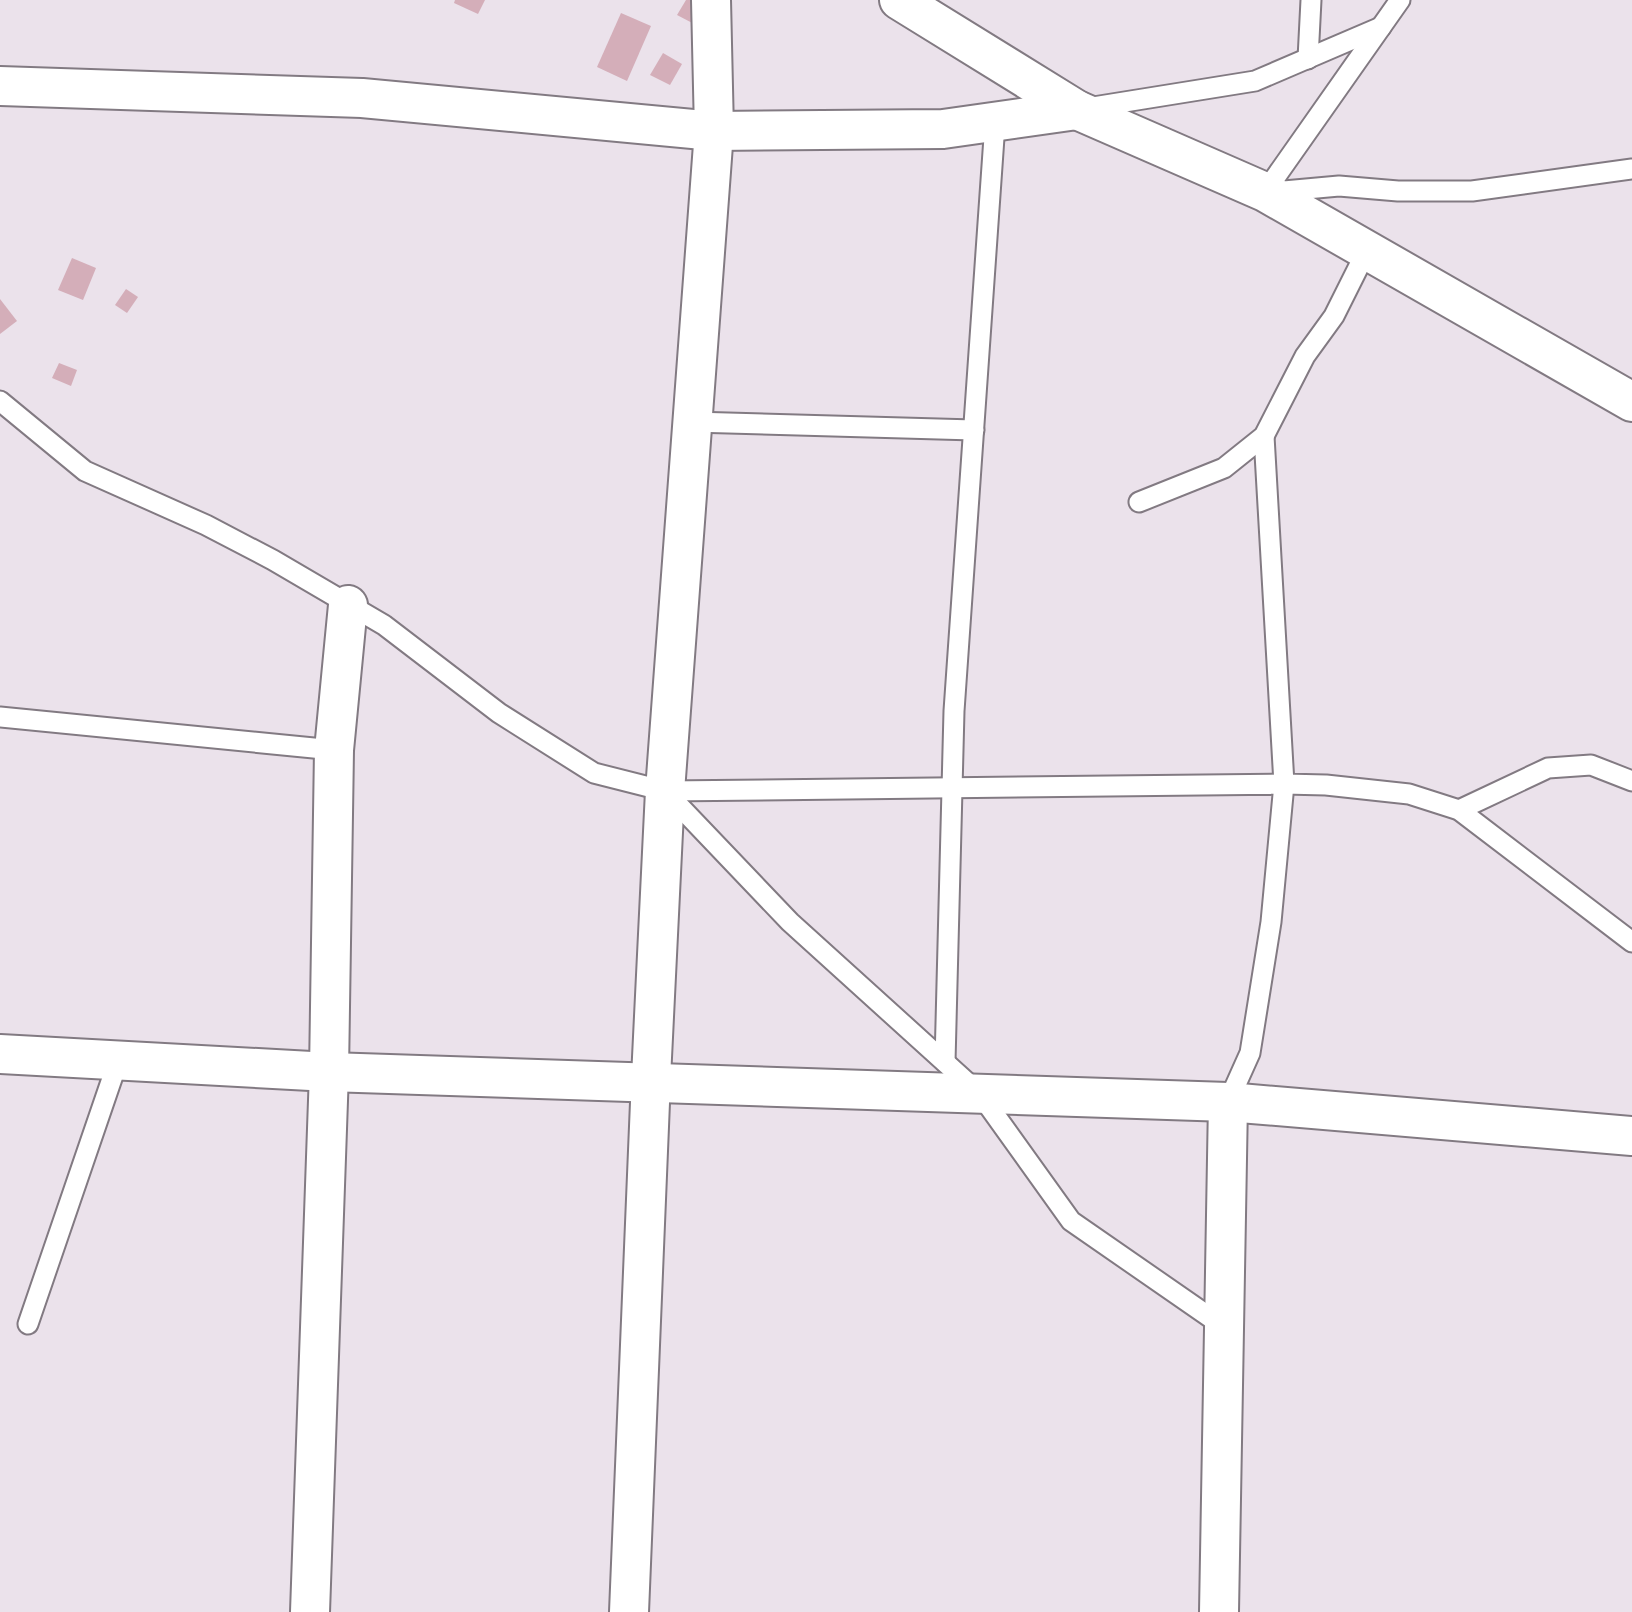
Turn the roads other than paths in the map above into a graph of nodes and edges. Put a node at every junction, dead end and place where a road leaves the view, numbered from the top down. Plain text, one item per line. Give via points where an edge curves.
1 (711, 0) edge
2 (899, 0) edge
3 (1311, 0) edge
4 (1400, 0) edge
5 (1381, 27) junction
6 (1308, 59) junction
7 (0, 86) edge
8 (1077, 110) junction
9 (995, 123) junction
10 (714, 131) junction
11 (1632, 169) edge
12 (1265, 192) junction
13 (1367, 250) junction
14 (0, 401) edge
15 (1632, 402) edge
16 (692, 422) junction
17 (974, 430) junction
18 (1264, 436) junction
19 (1139, 502) dead end
20 (348, 604) junction
21 (0, 717) edge
22 (334, 750) junction
23 (1632, 781) edge
24 (1284, 784) junction
25 (952, 788) junction
26 (665, 791) junction
27 (1460, 810) junction
28 (1632, 942) edge
29 (0, 1055) edge
30 (118, 1061) junction
31 (945, 1062) junction
32 (329, 1072) junction
33 (650, 1082) junction
34 (981, 1094) junction
35 (1228, 1102) junction
36 (1632, 1136) edge
37 (28, 1324) dead end
38 (1224, 1327) junction
39 (310, 1612) edge
40 (629, 1612) edge
41 (1219, 1612) edge

1 - 10 street
2 - 8 street
3 - 6 lane
4 - 5 lane
5 - 6 lane
5 - 12 lane
6 - 8 lane via 1255,81
7 - 10 street via 362,98
8 - 9 street
8 - 12 street
9 - 10 street via 943,129
9 - 17 lane
10 - 16 street
11 - 12 lane via 1472,191 1339,186
12 - 13 street
13 - 15 street
13 - 18 lane
14 - 20 lane via 85,471 206,525
16 - 17 lane
16 - 26 street
17 - 25 lane
18 - 19 lane via 1224,468
18 - 24 lane
20 - 22 street
20 - 26 lane via 384,625 499,713 594,773
21 - 22 lane
22 - 32 street
23 - 27 lane via 1591,765 1548,768
24 - 25 lane
24 - 27 lane via 1409,794
24 - 35 lane via 1250,1053
25 - 26 lane
25 - 31 lane
26 - 31 lane via 790,922
26 - 33 street
27 - 28 lane
29 - 30 street
30 - 32 street
30 - 37 lane
31 - 34 lane
32 - 33 street
32 - 39 street
33 - 34 street
33 - 40 street
34 - 35 street
34 - 38 lane via 1071,1221
35 - 36 street
35 - 38 street
38 - 41 street

